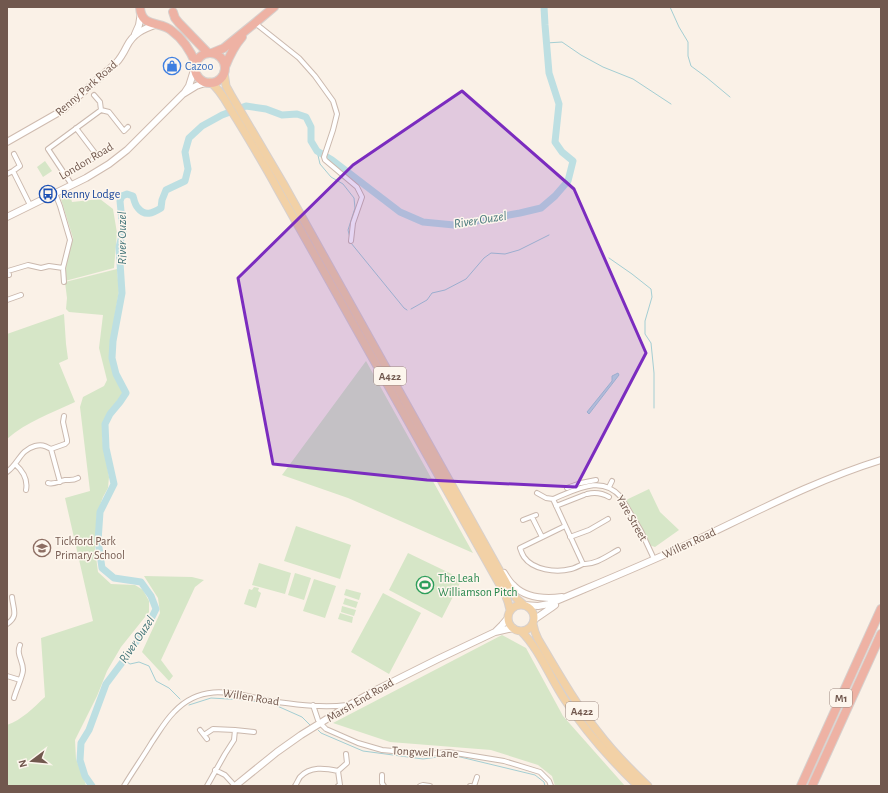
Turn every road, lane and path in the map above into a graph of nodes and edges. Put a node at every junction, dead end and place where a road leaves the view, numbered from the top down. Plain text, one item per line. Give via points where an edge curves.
1 (274, 7) edge
2 (173, 9) edge
3 (141, 10) edge
4 (255, 23) junction
5 (157, 25) junction
6 (135, 35) junction
7 (210, 53) junction
8 (196, 66) junction
9 (224, 70) junction
10 (209, 82) junction
11 (183, 94) junction
12 (94, 95) dead end
13 (228, 97) junction
14 (101, 110) junction
15 (128, 127) dead end
16 (76, 128) junction
17 (7, 142) edge
18 (257, 146) junction
19 (48, 149) junction
20 (44, 152) dead end
21 (14, 154) dead end
22 (95, 154) junction
23 (100, 154) dead end
24 (93, 159) dead end
25 (14, 171) junction
26 (7, 174) edge
27 (72, 185) junction
28 (55, 193) junction
29 (30, 205) junction
30 (7, 217) edge
31 (351, 240) dead end
32 (63, 268) junction
33 (9, 275) dead end
34 (64, 282) dead end
35 (21, 295) dead end
36 (7, 300) edge
37 (64, 416) dead end
38 (51, 449) junction
39 (881, 460) edge
40 (15, 464) junction
41 (851, 470) junction
42 (7, 472) edge
43 (78, 478) dead end
44 (596, 480) dead end
45 (612, 481) dead end
46 (60, 482) junction
47 (48, 483) dead end
48 (589, 483) junction
49 (573, 486) junction
50 (602, 486) junction
51 (609, 487) junction
52 (567, 488) dead end
53 (26, 490) dead end
54 (575, 491) junction
55 (538, 493) dead end
56 (600, 493) junction
57 (609, 497) dead end
58 (553, 499) junction
59 (556, 506) junction
60 (608, 519) dead end
61 (523, 520) dead end
62 (565, 526) junction
63 (542, 537) junction
64 (570, 537) junction
65 (618, 550) dead end
66 (493, 559) junction
67 (654, 559) junction
68 (582, 564) junction
69 (569, 596) junction
70 (12, 597) dead end
71 (524, 605) junction
72 (881, 609) edge
73 (510, 610) junction
74 (508, 618) junction
75 (534, 621) junction
76 (7, 624) edge
77 (513, 628) junction
78 (495, 632) junction
79 (521, 632) junction
80 (881, 634) edge
81 (20, 644) dead end
82 (7, 676) edge
83 (20, 680) junction
84 (14, 698) dead end
85 (351, 704) junction
86 (313, 705) junction
87 (320, 723) junction
88 (200, 730) dead end
89 (235, 730) junction
90 (254, 732) dead end
91 (204, 735) junction
92 (207, 739) dead end
93 (346, 754) dead end
94 (215, 770) junction
95 (338, 771) junction
96 (382, 775) dead end
97 (477, 777) dead end
98 (124, 786) edge
99 (207, 786) edge
100 (235, 786) edge
101 (295, 786) edge
102 (338, 786) edge
103 (384, 786) edge
104 (420, 786) edge
105 (430, 786) edge
106 (472, 786) edge
107 (551, 786) edge
108 (638, 786) edge
109 (648, 786) edge
110 (801, 786) edge
111 (812, 786) edge

1 - 4 highway
2 - 5 highway via 171,17
2 - 7 highway via 175,18
3 - 5 highway via 148,22
3 - 6 street, Renny Park Road
4 - 7 highway via 224,48
4 - 9 highway via 238,41
4 - 31 street via 299,58 333,101 337,114 324,157 357,187 362,197 353,223
5 - 6 street, Renny Park Road
5 - 8 highway via 173,31 191,53
6 - 17 street, Renny Park Road via 119,60 64,109
7 - 8 highway via 201,56
7 - 9 highway via 220,57 224,63
8 - 10 highway via 199,77
8 - 11 street, London Road via 189,86
9 - 10 highway via 219,79
9 - 13 main road, A422
10 - 11 street, London Road
10 - 13 main road, A422
11 - 27 street, London Road via 119,157
12 - 14 street via 100,102
13 - 18 main road, A422
14 - 15 street via 109,112 124,131
14 - 16 street
16 - 19 street
16 - 22 street
18 - 66 main road, A422
18 - 73 main road, A422 via 505,594
19 - 20 street
19 - 27 street
21 - 25 street via 20,166
22 - 23 street
22 - 24 street
25 - 26 street
25 - 29 street
27 - 28 street, London Road
28 - 29 street, London Road
28 - 32 street via 70,240
29 - 30 street, London Road
32 - 33 street via 28,265 8,271
32 - 34 street
35 - 36 street
37 - 38 street via 67,442
38 - 40 street via 44,445 30,447
38 - 46 street
39 - 41 street, Willen Road
40 - 42 street
40 - 53 street via 24,477
41 - 67 street, Willen Road
41 - 75 street, Willen Road via 551,608
43 - 46 street
44 - 48 street, Yare Street
45 - 51 street
46 - 47 street
48 - 49 street, Yare Street
48 - 50 street, Yare Street
48 - 54 street, Yare Street
49 - 52 street, Yare Street
49 - 54 street
50 - 51 street, Yare Street
50 - 56 street, Yare Street
51 - 67 street, Yare Street via 621,497
54 - 58 street, Yare Street
55 - 58 street
56 - 57 street, Yare Street
56 - 59 street, Yare Street via 592,492
58 - 59 street
59 - 62 street
60 - 64 street via 590,530
61 - 63 street via 534,516
62 - 63 street
62 - 64 street
63 - 68 street via 520,548 524,558 531,564 546,570 565,570
64 - 68 street
65 - 68 street via 594,563
66 - 69 street via 513,586 521,592 546,598
66 - 71 main road, A422 via 511,591
67 - 69 street, Willen Road
69 - 71 street, Willen Road via 549,604
70 - 76 street via 16,612 12,621
71 - 73 main road via 516,605
71 - 75 main road via 533,612
72 - 110 highway, M1
73 - 74 main road
74 - 77 main road
74 - 78 street, Marsh End Road
75 - 79 main road via 528,630
75 - 109 main road, A422 via 538,639 571,696 598,733
77 - 78 street, Marsh End Road
77 - 79 main road
78 - 85 street, Marsh End Road via 438,658
79 - 108 main road, A422 via 531,642 565,700 592,737
80 - 111 highway, M1
81 - 83 street via 18,650 23,674
82 - 83 street
83 - 84 street
85 - 86 street, Willen Road
85 - 87 street, Marsh End Road
86 - 87 street
86 - 98 street, Willen Road via 227,692 212,692 190,700 173,713
87 - 100 street, Marsh End Road via 277,752
87 - 107 street, Tongwell Lane via 326,729 358,743 382,750 426,754 449,752 504,761 540,772
88 - 91 street
89 - 90 street
89 - 91 street via 214,729
89 - 94 street via 234,740
91 - 92 street
93 - 95 street via 347,763
94 - 99 street
94 - 100 street via 225,775
95 - 101 street via 324,768 311,770 300,777
95 - 102 street
96 - 103 street
97 - 106 street
104 - 105 street

